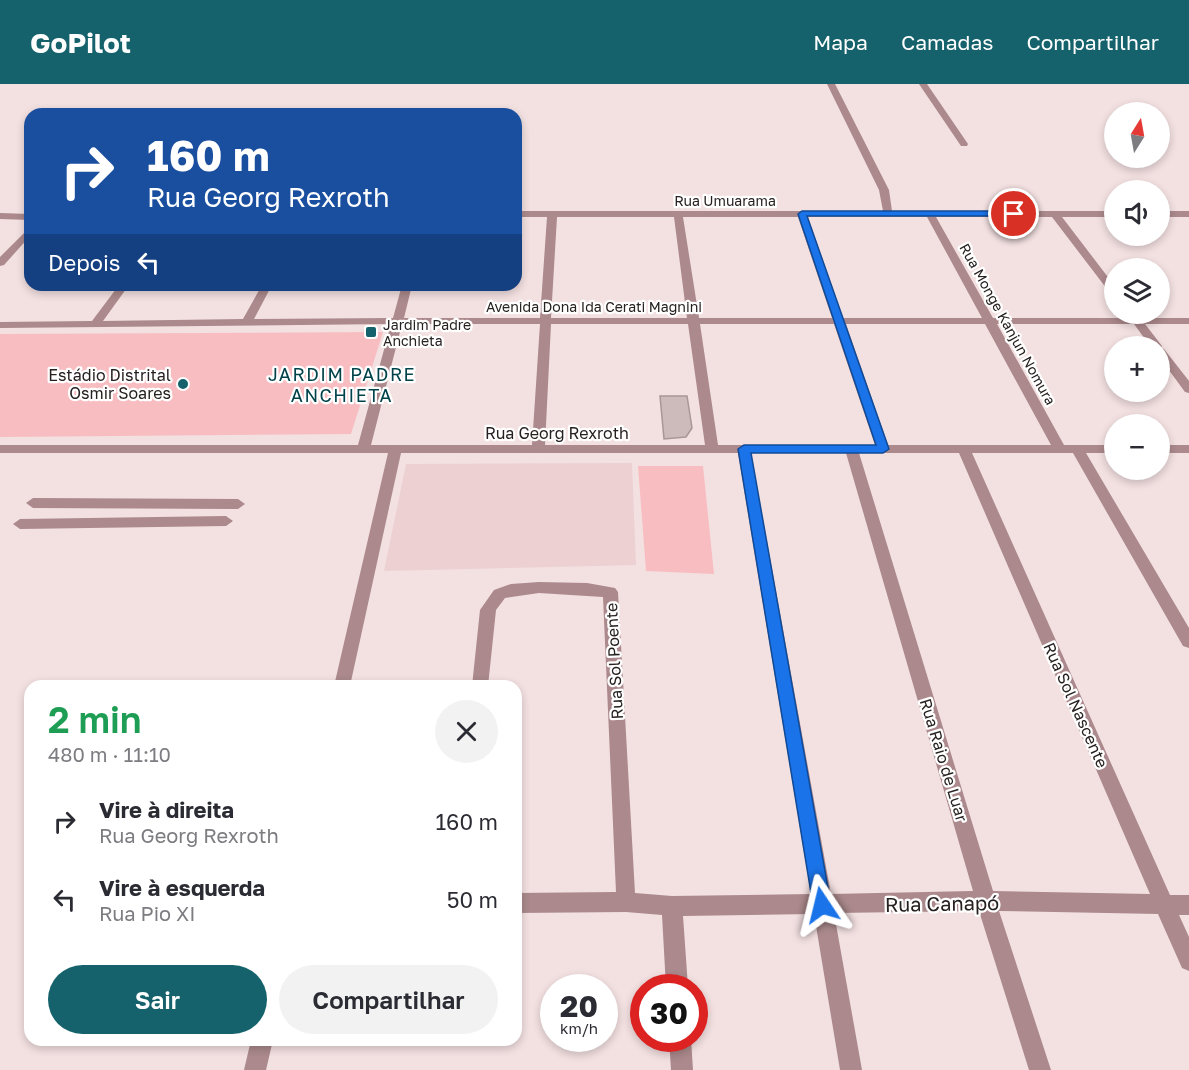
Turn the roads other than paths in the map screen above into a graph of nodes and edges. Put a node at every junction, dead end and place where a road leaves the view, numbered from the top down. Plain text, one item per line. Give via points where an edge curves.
1 (831, 84) edge
2 (923, 84) edge
3 (964, 144) dead end
4 (522, 214) edge
5 (552, 214) junction
6 (678, 214) junction
7 (802, 214) junction
8 (888, 214) junction
9 (930, 214) junction
10 (1055, 214) junction
11 (1104, 214) edge
12 (1170, 215) edge
13 (0, 216) edge
14 (1187, 216) edge
15 (24, 217) edge
16 (24, 237) edge
17 (0, 263) edge
18 (1104, 278) edge
19 (120, 291) edge
20 (264, 291) edge
21 (406, 291) edge
22 (1104, 318) edge
23 (1170, 320) edge
24 (398, 321) junction
25 (546, 321) junction
26 (693, 321) junction
27 (839, 321) junction
28 (989, 321) junction
29 (1189, 321) edge
30 (247, 322) junction
31 (1139, 324) edge
32 (94, 325) junction
33 (0, 326) edge
34 (1148, 336) edge
35 (1170, 364) edge
36 (1189, 389) edge
37 (0, 449) edge
38 (363, 449) junction
39 (394, 449) junction
40 (538, 449) junction
41 (712, 449) junction
42 (744, 449) junction
43 (851, 449) junction
44 (883, 449) junction
45 (964, 449) junction
46 (1060, 449) junction
47 (1077, 449) junction
48 (1104, 449) edge
49 (1170, 449) edge
50 (1189, 449) edge
51 (33, 503) dead end
52 (238, 504) dead end
53 (226, 521) dead end
54 (20, 524) dead end
55 (1189, 642) edge
56 (343, 680) edge
57 (481, 680) edge
58 (986, 901) junction
59 (626, 902) junction
60 (522, 903) edge
61 (1163, 904) junction
62 (822, 905) junction
63 (1189, 905) edge
64 (672, 906) junction
65 (1189, 961) edge
66 (676, 974) edge
67 (261, 1046) edge
68 (681, 1052) edge
69 (255, 1070) edge
70 (682, 1070) edge
71 (851, 1070) edge
72 (1040, 1070) edge

1 - 8 street via 884,190
2 - 3 street
4 - 5 street, Rua Umuarama
5 - 6 street, Rua Umuarama
5 - 25 street
6 - 7 street, Rua Umuarama
6 - 26 street
7 - 8 street, Rua Umuarama
7 - 27 street
8 - 9 street, Rua Umuarama
9 - 10 street, Rua Umuarama
9 - 28 street, Rua Monge Kanjun Nomura
10 - 11 street, Rua Umuarama
10 - 18 street
12 - 14 street
13 - 15 street
16 - 17 street
19 - 32 street
20 - 30 street
21 - 24 street
22 - 28 street, Avenida Dona Ida Cerati Magnini
23 - 29 street, Avenida Dona Ida Cerati Magnini
24 - 25 street, Avenida Dona Ida Cerati Magnini
24 - 30 street, Avenida Dona Ida Cerati Magnini
24 - 38 street
25 - 26 street, Avenida Dona Ida Cerati Magnini
25 - 40 street
26 - 27 street, Avenida Dona Ida Cerati Magnini
26 - 41 street
27 - 28 street, Avenida Dona Ida Cerati Magnini
27 - 44 street
28 - 46 street, Rua Monge Kanjun Nomura
30 - 32 street, Avenida Dona Ida Cerati Magnini
31 - 34 street
32 - 33 street, Avenida Dona Ida Cerati Magnini
35 - 36 street
37 - 38 street, Rua Georg Rexroth
38 - 39 street, Rua Georg Rexroth
39 - 40 street, Rua Georg Rexroth
39 - 56 street
40 - 41 street, Rua Georg Rexroth
41 - 42 street, Rua Georg Rexroth
42 - 43 street, Rua Georg Rexroth
42 - 62 street
43 - 44 street, Rua Georg Rexroth
43 - 58 street, Rua Raio de Luar
44 - 45 street, Rua Georg Rexroth
45 - 46 street, Rua Georg Rexroth
45 - 61 street, Rua Sol Nascente
46 - 47 street, Rua Georg Rexroth
47 - 48 street, Rua Georg Rexroth
47 - 55 street
49 - 50 street
51 - 52 street
53 - 54 street
57 - 59 street, Rua Sol Poente via 488,610 500,593 514,588 610,592
58 - 61 street, Rua Canapó
58 - 62 street, Rua Canapó
58 - 72 street, Rua Raio de Luar
59 - 60 street, Rua Canapó
59 - 64 street, Rua Canapó
61 - 63 street, Rua Canapó
61 - 65 street, Rua Sol Nascente
62 - 64 street, Rua Canapó
62 - 71 street
64 - 66 street
67 - 69 street
68 - 70 street

